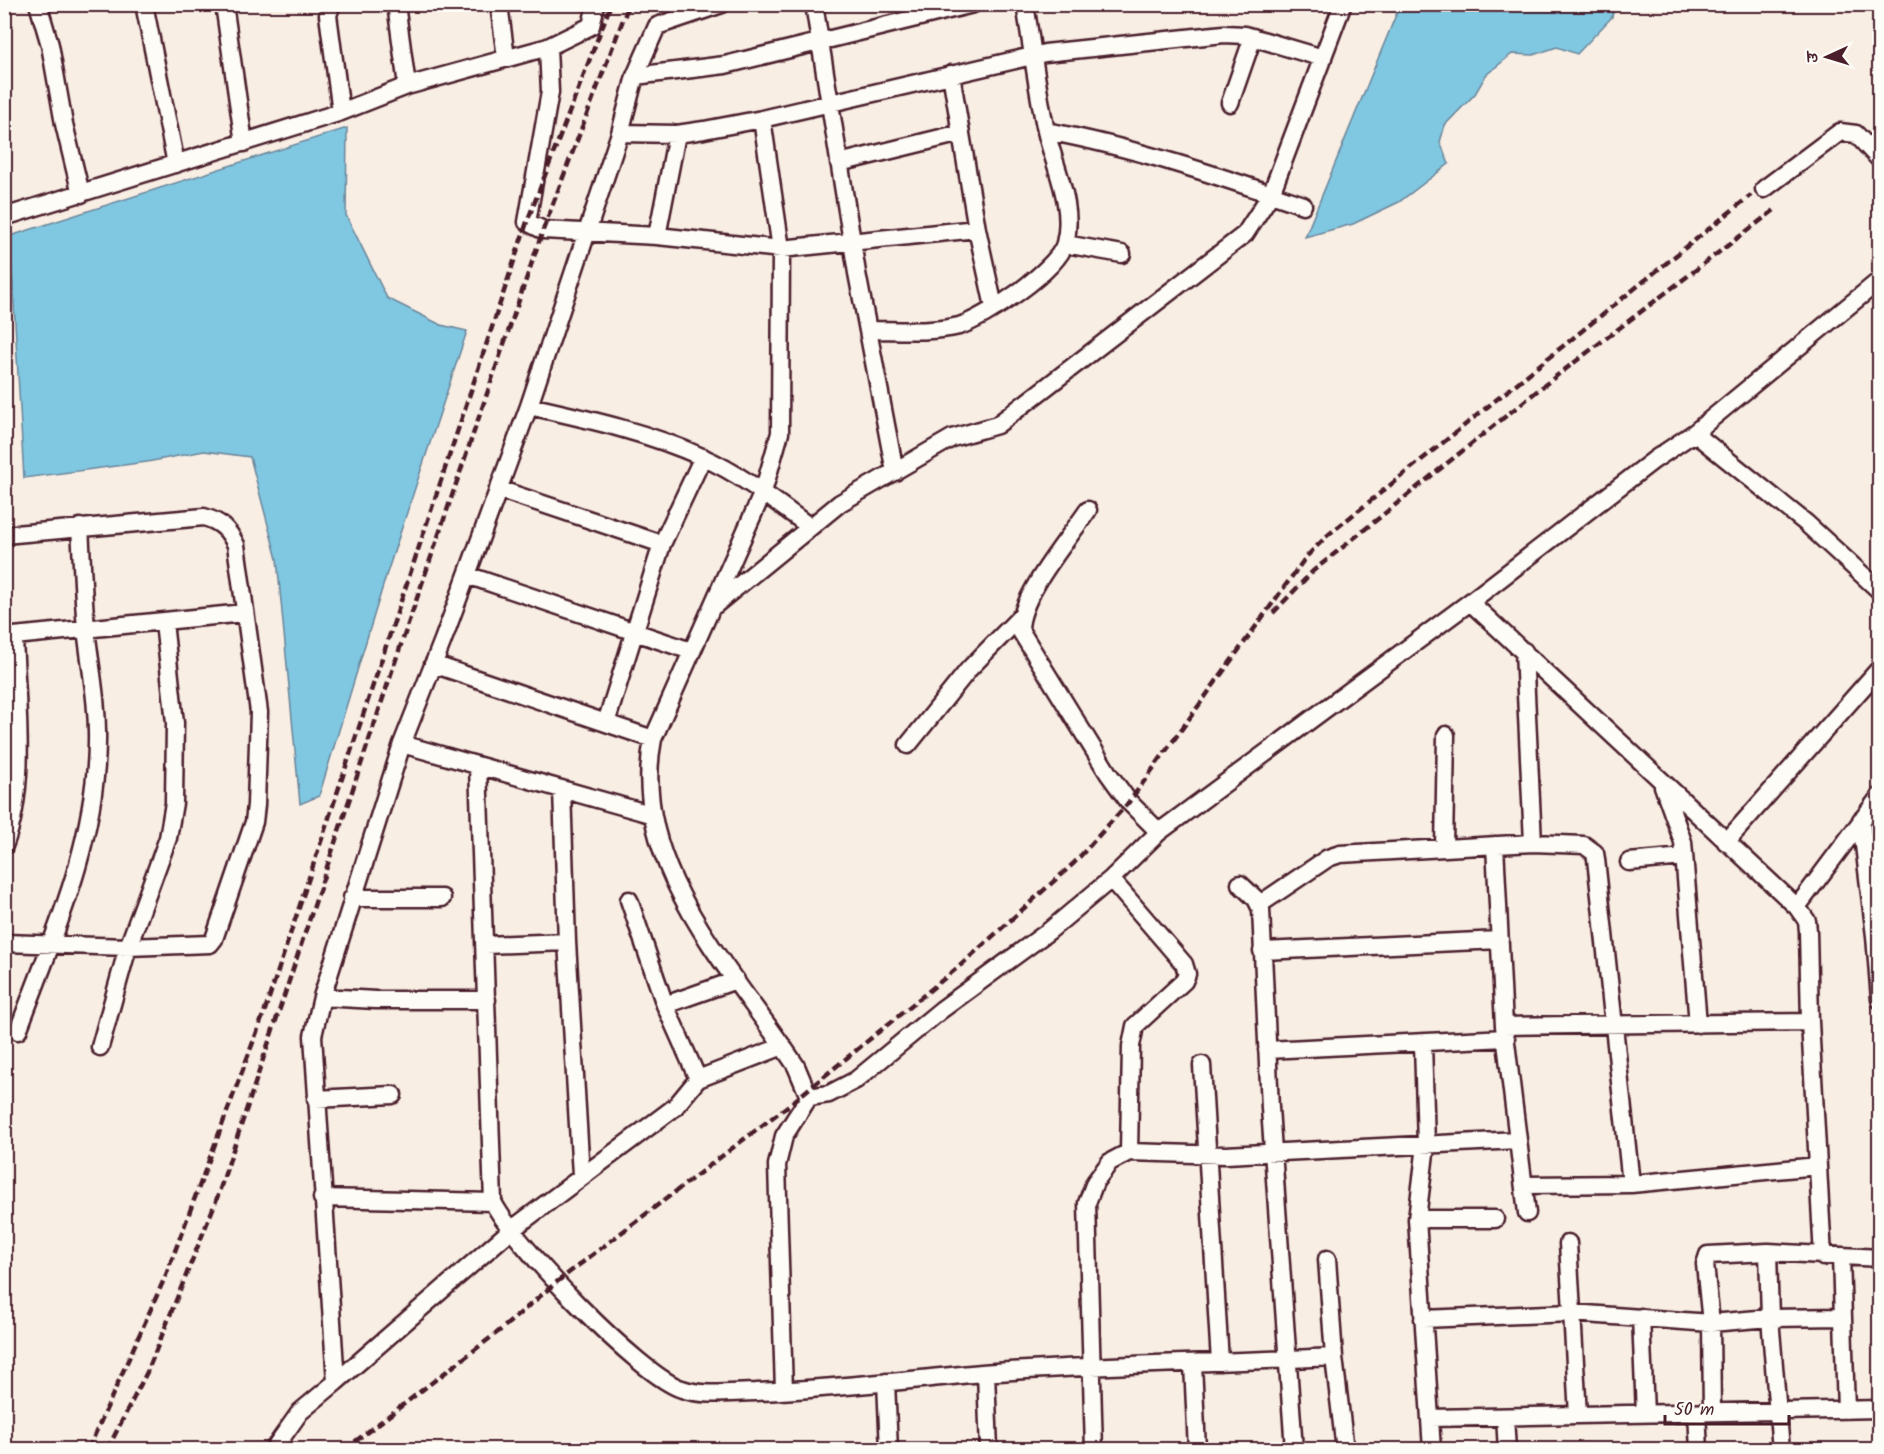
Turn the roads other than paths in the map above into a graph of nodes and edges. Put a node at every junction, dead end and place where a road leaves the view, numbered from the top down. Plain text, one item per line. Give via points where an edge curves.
1 (38, 4) edge
2 (144, 4) edge
3 (224, 4) edge
4 (332, 4) edge
5 (396, 4) edge
6 (499, 4) edge
7 (596, 4) edge
8 (722, 4) edge
9 (814, 4) edge
10 (973, 4) edge
11 (1025, 4) edge
12 (1344, 4) edge
13 (1253, 37) junction
14 (819, 42) junction
15 (548, 47) junction
16 (1034, 55) junction
17 (506, 58) junction
18 (1323, 58) junction
19 (951, 74) junction
20 (635, 76) junction
21 (407, 86) junction
22 (829, 102) junction
23 (1230, 103) dead end
24 (341, 112) junction
25 (762, 119) junction
26 (1046, 131) junction
27 (620, 133) junction
28 (677, 134) junction
29 (961, 134) junction
30 (244, 143) junction
31 (1880, 160) edge
32 (839, 163) junction
33 (176, 164) junction
34 (1764, 189) dead end
35 (81, 194) junction
36 (1271, 194) junction
37 (1303, 205) dead end
38 (4, 217) edge
39 (977, 229) junction
40 (586, 233) junction
41 (657, 236) junction
42 (852, 243) junction
43 (1065, 244) junction
44 (781, 249) junction
45 (1122, 255) dead end
46 (1880, 280) edge
47 (994, 307) junction
48 (868, 330) junction
49 (529, 406) junction
50 (1694, 433) junction
51 (703, 457) junction
52 (895, 472) junction
53 (498, 489) junction
54 (764, 492) junction
55 (1088, 510) dead end
56 (80, 527) junction
57 (810, 527) junction
58 (4, 535) edge
59 (662, 544) junction
60 (467, 575) junction
61 (1880, 591) edge
62 (1470, 602) junction
63 (710, 609) junction
64 (244, 613) junction
65 (1020, 617) junction
66 (164, 622) junction
67 (86, 629) junction
68 (635, 633) junction
69 (9, 636) edge
70 (691, 651) junction
71 (1524, 651) junction
72 (433, 664) junction
73 (1880, 668) edge
74 (606, 723) junction
75 (1446, 735) dead end
76 (653, 739) junction
77 (402, 744) junction
78 (908, 745) dead end
79 (478, 765) junction
80 (1661, 780) junction
81 (562, 789) junction
82 (1880, 796) edge
83 (650, 814) junction
84 (1861, 820) junction
85 (1159, 832) junction
86 (1726, 842) junction
87 (1533, 843) junction
88 (1495, 845) junction
89 (4, 846) edge
90 (1444, 848) junction
91 (1684, 857) junction
92 (1629, 862) dead end
93 (1111, 879) junction
94 (1240, 884) dead end
95 (352, 897) junction
96 (442, 898) dead end
97 (629, 900) dead end
98 (1260, 904) junction
99 (1797, 907) junction
100 (1500, 940) junction
101 (567, 942) junction
102 (4, 943) edge
103 (50, 945) junction
104 (485, 945) junction
105 (128, 947) junction
106 (1262, 951) junction
107 (736, 980) junction
108 (322, 997) junction
109 (487, 1000) junction
110 (1880, 1000) edge
111 (665, 1005) junction
112 (1810, 1022) junction
113 (1698, 1024) junction
114 (1613, 1025) junction
115 (18, 1031) dead end
116 (1505, 1032) junction
117 (1423, 1042) junction
118 (783, 1046) junction
119 (100, 1047) dead end
120 (1267, 1050) junction
121 (1202, 1065) dead end
122 (698, 1079) junction
123 (393, 1095) dead end
124 (809, 1097) junction
125 (316, 1099) junction
126 (1518, 1140) junction
127 (1426, 1145) junction
128 (1129, 1152) junction
129 (1273, 1152) junction
130 (1207, 1154) junction
131 (1818, 1166) junction
132 (581, 1175) junction
133 (1631, 1184) junction
134 (1524, 1185) junction
135 (322, 1198) junction
136 (493, 1202) junction
137 (1527, 1213) dead end
138 (1417, 1219) junction
139 (1495, 1219) dead end
140 (512, 1230) junction
141 (1568, 1243) dead end
142 (1768, 1252) junction
143 (1823, 1257) junction
144 (1841, 1257) junction
145 (1880, 1258) edge
146 (1327, 1259) dead end
147 (1572, 1313) junction
148 (1641, 1317) junction
149 (1843, 1317) junction
150 (1424, 1318) junction
151 (1770, 1318) junction
152 (1711, 1323) junction
153 (1334, 1357) junction
154 (1288, 1359) junction
155 (1220, 1362) junction
156 (1193, 1364) junction
157 (1090, 1368) junction
158 (986, 1373) junction
159 (336, 1382) junction
160 (885, 1382) junction
161 (784, 1390) junction
162 (1880, 1409) edge
163 (1846, 1410) junction
164 (1778, 1411) junction
165 (1704, 1413) junction
166 (1645, 1414) junction
167 (1578, 1415) junction
168 (1505, 1417) junction
169 (1430, 1418) junction
170 (273, 1449) edge
171 (889, 1449) edge
172 (989, 1449) edge
173 (1094, 1449) edge
174 (1197, 1449) edge
175 (1294, 1449) edge
176 (1345, 1449) edge
177 (1432, 1449) edge
178 (1507, 1449) edge
179 (1699, 1449) edge
180 (1781, 1449) edge

1 - 35 street
2 - 33 street
3 - 30 street
4 - 24 street via 328,15
5 - 21 street
6 - 17 street
7 - 15 street via 591,26
8 - 20 street via 657,26
9 - 14 street
10 - 14 street
11 - 16 street
12 - 18 street
13 - 16 street via 1224,34
13 - 18 street
13 - 23 street
14 - 20 street via 725,65
14 - 22 street
15 - 17 street
15 - 40 street via 550,92 526,222 543,230
16 - 19 street
16 - 26 street
17 - 21 street
18 - 36 street
19 - 22 street
19 - 29 street
20 - 27 street
21 - 24 street
22 - 25 street
22 - 32 street
24 - 30 street
25 - 28 street
25 - 44 street
26 - 36 street via 1217,175
26 - 43 street via 1064,195
27 - 28 street
27 - 40 street
28 - 41 street
29 - 32 street
29 - 39 street
30 - 33 street
31 - 34 street via 1856,134 1840,132
32 - 42 street
33 - 35 street
35 - 38 street
36 - 37 street
36 - 52 street via 1245,234 997,425 952,438
39 - 42 street
39 - 47 street
40 - 41 street
40 - 49 street
41 - 44 street
42 - 44 street
42 - 48 street
43 - 45 street
43 - 47 street via 1047,269
44 - 54 street via 780,433
46 - 50 street
47 - 48 street via 970,322 948,328
48 - 52 street
49 - 51 street via 584,418
49 - 53 street
50 - 61 street via 1806,523
50 - 62 street
51 - 54 street
51 - 59 street
52 - 57 street via 840,503
53 - 59 street
53 - 60 street
54 - 57 street
54 - 63 street
55 - 65 street
56 - 58 street
56 - 64 street via 204,517 219,522 236,545
56 - 67 street
57 - 63 street
59 - 68 street
60 - 68 street
60 - 72 street
62 - 71 street
62 - 85 street
63 - 70 street
64 - 66 street
64 - 105 street via 259,712 256,805 254,822 214,939 205,945
65 - 78 street via 969,669
65 - 85 street via 1020,630 1029,648 1108,773 1129,802
66 - 67 street
66 - 105 street via 175,723 174,803 158,871
67 - 69 street
67 - 103 street via 95,701 94,783 71,895
68 - 70 street
68 - 74 street
69 - 89 street via 18,771 14,812
70 - 76 street
71 - 80 street
71 - 87 street
72 - 74 street
72 - 77 street
73 - 86 street
74 - 76 street
75 - 90 street
76 - 83 street via 648,764
77 - 79 street
77 - 95 street
79 - 81 street
79 - 104 street
80 - 86 street
80 - 91 street via 1681,829
81 - 83 street
81 - 101 street
82 - 84 street
83 - 107 street via 680,895
84 - 99 street
84 - 110 street
85 - 93 street
86 - 99 street
87 - 88 street
87 - 114 street via 1584,845 1595,853
88 - 90 street
88 - 100 street
90 - 98 street via 1340,854
91 - 92 street
91 - 113 street
93 - 124 street via 856,1080 829,1094
93 - 128 street via 1184,964 1187,974 1135,1026 1131,1046
94 - 98 street
95 - 96 street
95 - 108 street
97 - 111 street
98 - 106 street
99 - 112 street via 1807,921
100 - 106 street
100 - 116 street
101 - 104 street
101 - 132 street
102 - 103 street
103 - 105 street
103 - 115 street
104 - 109 street
105 - 119 street
106 - 120 street
107 - 111 street
107 - 118 street
108 - 109 street
108 - 125 street via 313,1036
109 - 136 street
111 - 122 street
112 - 113 street
112 - 131 street
113 - 114 street
114 - 116 street
114 - 133 street
116 - 117 street
116 - 126 street
117 - 120 street
117 - 127 street
118 - 122 street
118 - 124 street
120 - 129 street
121 - 130 street
122 - 132 street via 675,1107
123 - 125 street
124 - 161 street via 784,1136 777,1165
125 - 135 street
126 - 127 street
126 - 134 street
127 - 129 street
127 - 138 street
128 - 130 street
128 - 157 street via 1110,1162 1095,1182 1087,1203
129 - 130 street
129 - 154 street
130 - 155 street
131 - 133 street
131 - 143 street
132 - 140 street
133 - 134 street
134 - 137 street
135 - 136 street
135 - 159 street
136 - 140 street
138 - 139 street
138 - 150 street
140 - 159 street
140 - 161 street via 604,1331 662,1379 683,1390 710,1393
141 - 147 street
142 - 143 street
142 - 151 street
142 - 152 street via 1708,1255 1705,1264
143 - 144 street
144 - 145 street
144 - 149 street
146 - 153 street
147 - 148 street
147 - 150 street
147 - 167 street
148 - 152 street
148 - 166 street
149 - 151 street
149 - 163 street
150 - 169 street
151 - 152 street
151 - 164 street
152 - 165 street
153 - 154 street
153 - 176 street
154 - 155 street
154 - 175 street
155 - 156 street
156 - 157 street
156 - 174 street
157 - 158 street
157 - 173 street
158 - 160 street
158 - 172 street
159 - 170 street via 300,1412
160 - 161 street
160 - 171 street
162 - 163 street
163 - 164 street
164 - 165 street
164 - 180 street
165 - 166 street
165 - 179 street
166 - 167 street
167 - 168 street
168 - 169 street
168 - 178 street
169 - 177 street

